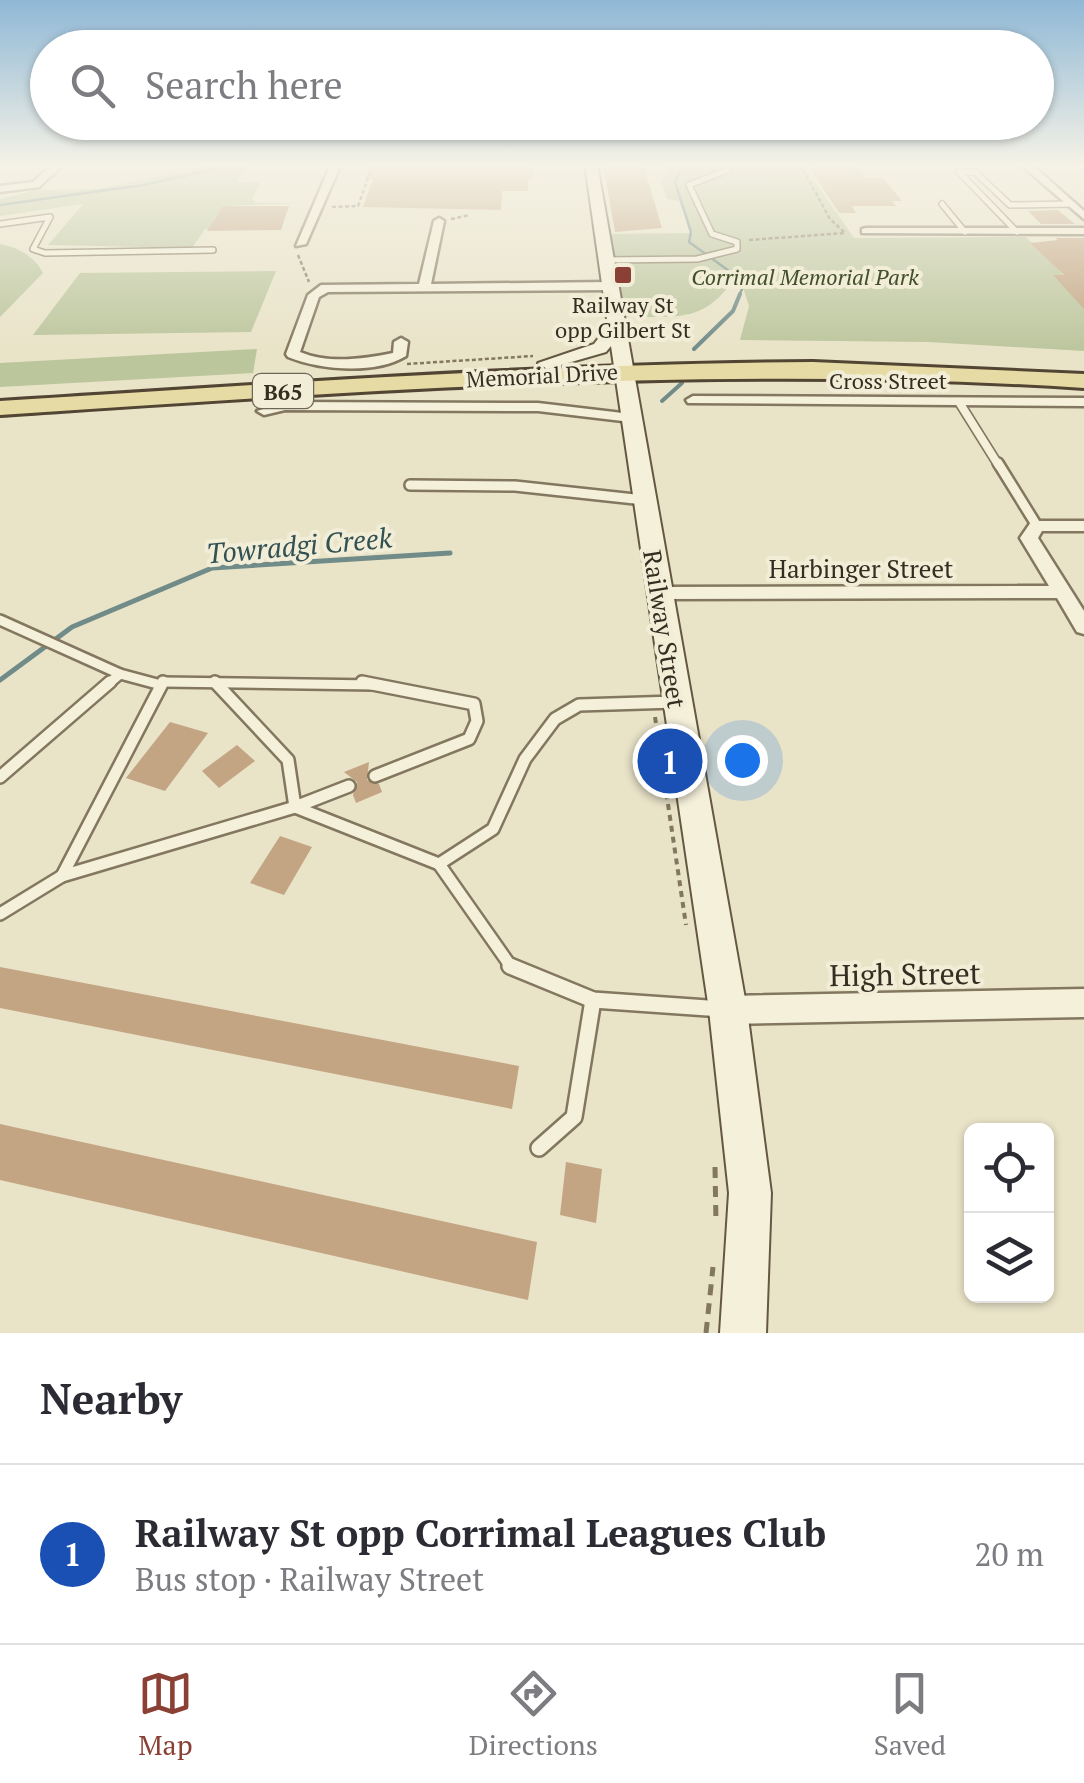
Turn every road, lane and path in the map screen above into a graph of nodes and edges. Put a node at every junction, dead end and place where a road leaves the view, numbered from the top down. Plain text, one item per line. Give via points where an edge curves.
1 (45, 226) edge
2 (306, 226) edge
3 (437, 226) edge
4 (601, 226) edge
5 (708, 226) edge
6 (838, 226) edge
7 (960, 226) edge
8 (1011, 226) edge
9 (866, 231) dead end
10 (1084, 231) edge
11 (965, 232) junction
12 (1016, 232) junction
13 (739, 244) junction
14 (296, 246) joint
15 (213, 250) dead end
16 (606, 260) junction
17 (610, 286) junction
18 (424, 288) junction
19 (323, 289) junction
20 (616, 328) junction
21 (401, 342) dead end
22 (539, 360) junction
23 (395, 365) dead end
24 (622, 365) junction
25 (730, 368) junction
26 (1084, 370) edge
27 (1084, 381) edge
28 (0, 395) edge
29 (694, 400) dead end
30 (958, 402) junction
31 (1084, 402) edge
32 (0, 408) edge
33 (629, 411) junction
34 (264, 412) dead end
35 (410, 485) dead end
36 (644, 500) junction
37 (1037, 526) junction
38 (1084, 526) edge
39 (1062, 592) junction
40 (659, 593) junction
41 (2, 620) edge
42 (1084, 627) edge
43 (120, 674) junction
44 (163, 682) junction
45 (215, 682) junction
46 (664, 702) junction
47 (0, 768) edge
48 (14, 768) junction
49 (0, 776) edge
50 (375, 776) dead end
51 (349, 786) dead end
52 (295, 807) junction
53 (439, 864) junction
54 (62, 876) junction
55 (0, 914) edge
56 (687, 934) dead end
57 (593, 1000) junction
58 (1084, 1003) edge
59 (728, 1010) junction
60 (539, 1148) dead end
61 (715, 1164) dead end
62 (716, 1240) dead end
63 (714, 1259) dead end
64 (706, 1333) edge
65 (743, 1333) edge

1 - 15 lane via 32,249 45,253
2 - 14 street
3 - 18 street
4 - 16 main road, Railway Street
5 - 13 lane
6 - 13 path via 845,233 764,236
7 - 11 lane
8 - 12 lane
9 - 11 street
10 - 12 street
11 - 12 street
13 - 16 lane via 697,258
14 - 19 path via 310,284
16 - 17 main road, Railway Street
17 - 18 street
17 - 20 main road, Railway Street
18 - 19 street
19 - 21 street via 314,295 293,354 307,362 378,361 399,356
20 - 22 main road via 594,351
20 - 24 main road, Railway Street
22 - 23 path
22 - 24 main road, Memorial Drive / B65
22 - 28 main road, Memorial Drive / B65
24 - 25 main road, Memorial Drive / B65
24 - 26 main road, Memorial Drive / B65 via 835,358
24 - 32 main road, Memorial Drive / B65
24 - 33 main road, Railway Street
25 - 27 main road, Memorial Drive / B65
25 - 33 main road via 651,381
29 - 30 street, Cross Street
30 - 31 street, Cross Street
30 - 37 lane
33 - 34 street via 286,406
33 - 36 main road, Railway Street
35 - 36 lane via 514,486
36 - 40 main road, Railway Street
37 - 38 street
37 - 39 street via 1028,538
39 - 40 street, Harbinger Street
39 - 42 street
40 - 46 main road, Railway Street
41 - 43 lane
43 - 44 lane
43 - 48 lane
44 - 45 lane
44 - 54 lane
45 - 50 lane via 360,682 474,704 477,722 470,739
45 - 52 lane via 288,760
46 - 53 lane via 580,705 555,719 525,759 494,829
46 - 56 path
46 - 59 main road, Railway Street
47 - 48 lane
48 - 49 lane
51 - 52 lane
52 - 53 lane
52 - 54 lane
53 - 57 lane via 512,970
54 - 55 lane
57 - 59 lane
57 - 60 lane via 574,1118
58 - 59 street, High Street
59 - 65 main road, Railway Street via 750,1193
61 - 62 path
63 - 64 path

